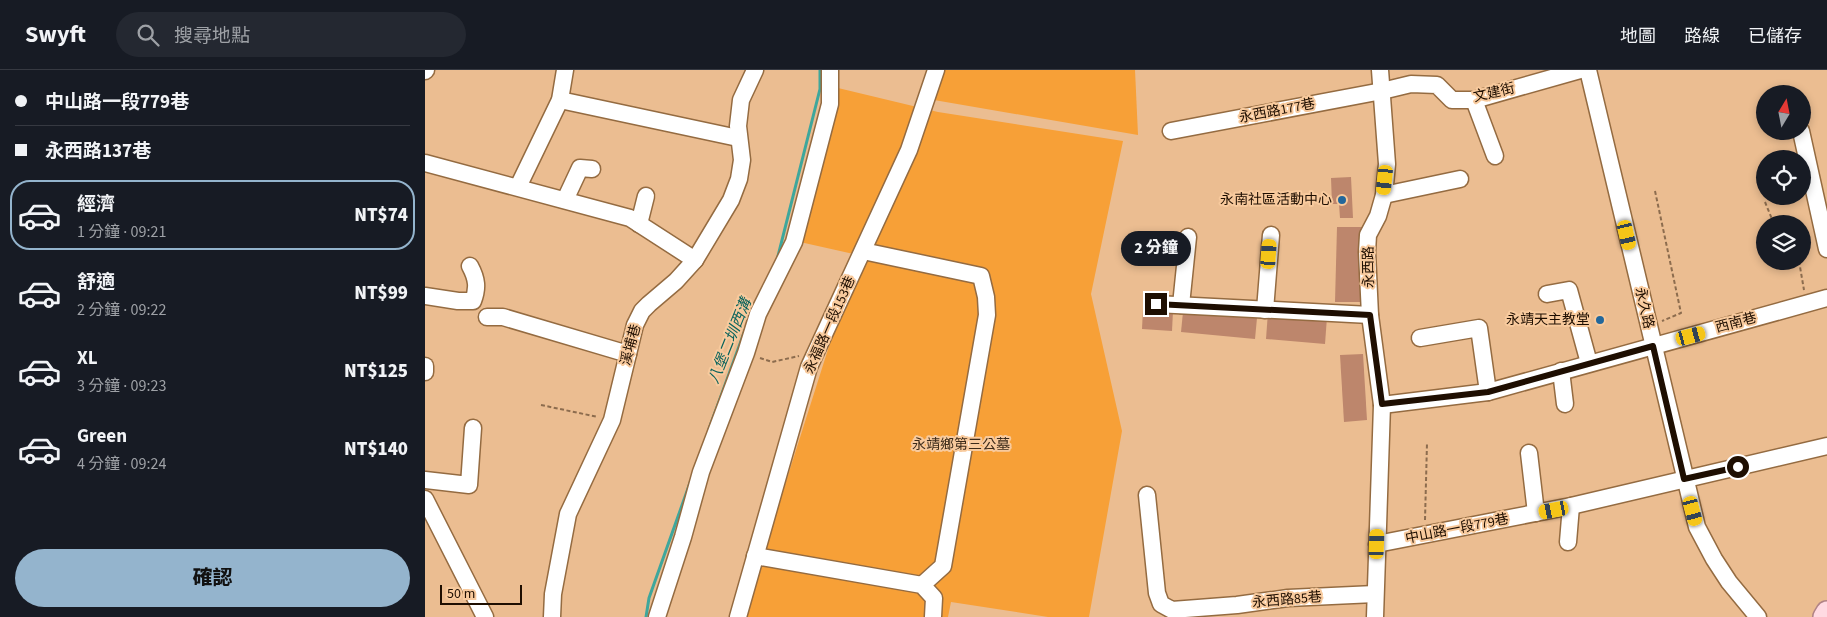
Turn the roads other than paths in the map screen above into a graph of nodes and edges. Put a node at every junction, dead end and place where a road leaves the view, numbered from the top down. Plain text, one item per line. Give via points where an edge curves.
1 (565, 70) edge
2 (755, 70) edge
3 (831, 70) edge
4 (936, 70) edge
5 (1380, 70) edge
6 (1580, 70) edge
7 (1588, 70) edge
8 (1382, 91) junction
9 (560, 100) junction
10 (1474, 100) junction
11 (1171, 131) dead end
12 (738, 138) junction
13 (1803, 140) edge
14 (1495, 156) dead end
15 (425, 163) edge
16 (592, 169) dead end
17 (1460, 179) dead end
18 (518, 187) junction
19 (1383, 195) junction
20 (646, 196) dead end
21 (565, 200) junction
22 (639, 224) junction
23 (1271, 235) dead end
24 (1188, 237) dead end
25 (1827, 249) edge
26 (863, 251) junction
27 (695, 260) junction
28 (470, 266) dead end
29 (1547, 294) dead end
30 (425, 296) edge
31 (1827, 298) edge
32 (1156, 304) dead end
33 (1181, 305) junction
34 (1265, 310) junction
35 (1370, 315) junction
36 (487, 317) dead end
37 (1420, 338) dead end
38 (1653, 346) junction
39 (628, 354) junction
40 (1589, 363) junction
41 (425, 366) edge
42 (1561, 371) junction
43 (425, 372) edge
44 (1488, 392) junction
45 (1382, 404) junction
46 (1565, 404) dead end
47 (473, 428) dead end
48 (1827, 446) edge
49 (1529, 453) dead end
50 (1684, 479) junction
51 (425, 480) edge
52 (1147, 495) dead end
53 (425, 499) edge
54 (1571, 506) junction
55 (1536, 513) junction
56 (1568, 542) dead end
57 (1377, 544) junction
58 (755, 556) junction
59 (922, 585) junction
60 (1375, 594) junction
61 (1827, 612) edge
62 (1171, 614) edge
63 (485, 617) edge
64 (552, 617) edge
65 (657, 617) edge
66 (738, 617) edge
67 (933, 617) edge
68 (1375, 617) edge
69 (1758, 617) edge
70 (1824, 617) edge

1 - 9 street
2 - 12 street, 溪埔巷 via 741,100
3 - 65 street via 830,104 794,242 758,314 701,472
4 - 26 street, 永福路一段153巷 via 909,150
5 - 8 street, 永西路
6 - 10 street, 文建街
7 - 38 street, 永久路
8 - 10 street, 文建街 via 1411,84 1437,85 1452,100
8 - 11 street, 永西路177巷
8 - 19 street, 永西路 via 1387,164
9 - 12 street
9 - 18 street
10 - 14 street
12 - 27 street, 溪埔巷 via 742,160 739,179 731,200
13 - 25 street
15 - 18 street
16 - 21 street via 580,168
17 - 19 street
18 - 21 street
19 - 35 street, 永西路 via 1367,252
20 - 22 street
21 - 22 street via 630,218
22 - 27 street
23 - 34 street
24 - 33 street
26 - 58 street, 永福路一段153巷 via 809,367
26 - 59 street via 981,276 986,297 987,315 943,566
27 - 39 street, 溪埔巷 via 642,311
28 - 30 street via 477,290 473,301
29 - 40 street via 1569,290
31 - 38 street, 西南巷
32 - 33 street
33 - 34 street
34 - 35 street
35 - 45 street, 永西路
36 - 39 street via 503,317
37 - 44 street via 1479,328
38 - 40 street, 西南巷
38 - 50 street, 永久路
39 - 64 street, 溪埔巷 via 612,420 568,514 553,594
40 - 42 street, 西南巷
41 - 43 street
42 - 44 street, 西南巷
42 - 46 street
44 - 45 street, 西南巷
45 - 57 street, 永西路
47 - 51 street via 469,485
48 - 50 street, 中山路一段779巷
49 - 55 street
50 - 54 street, 中山路一段779巷
50 - 69 street, 永久路 via 1697,527 1714,559
52 - 62 street, 永西路85巷 via 1157,593 1161,604
53 - 63 street
54 - 55 street, 中山路一段779巷
54 - 56 street
55 - 57 street, 中山路一段779巷
57 - 60 street, 永西路
58 - 59 street
58 - 66 street, 永福路一段153巷
59 - 67 street via 934,598
60 - 62 street, 永西路85巷 via 1289,598
60 - 68 street, 永西路
61 - 70 main road

